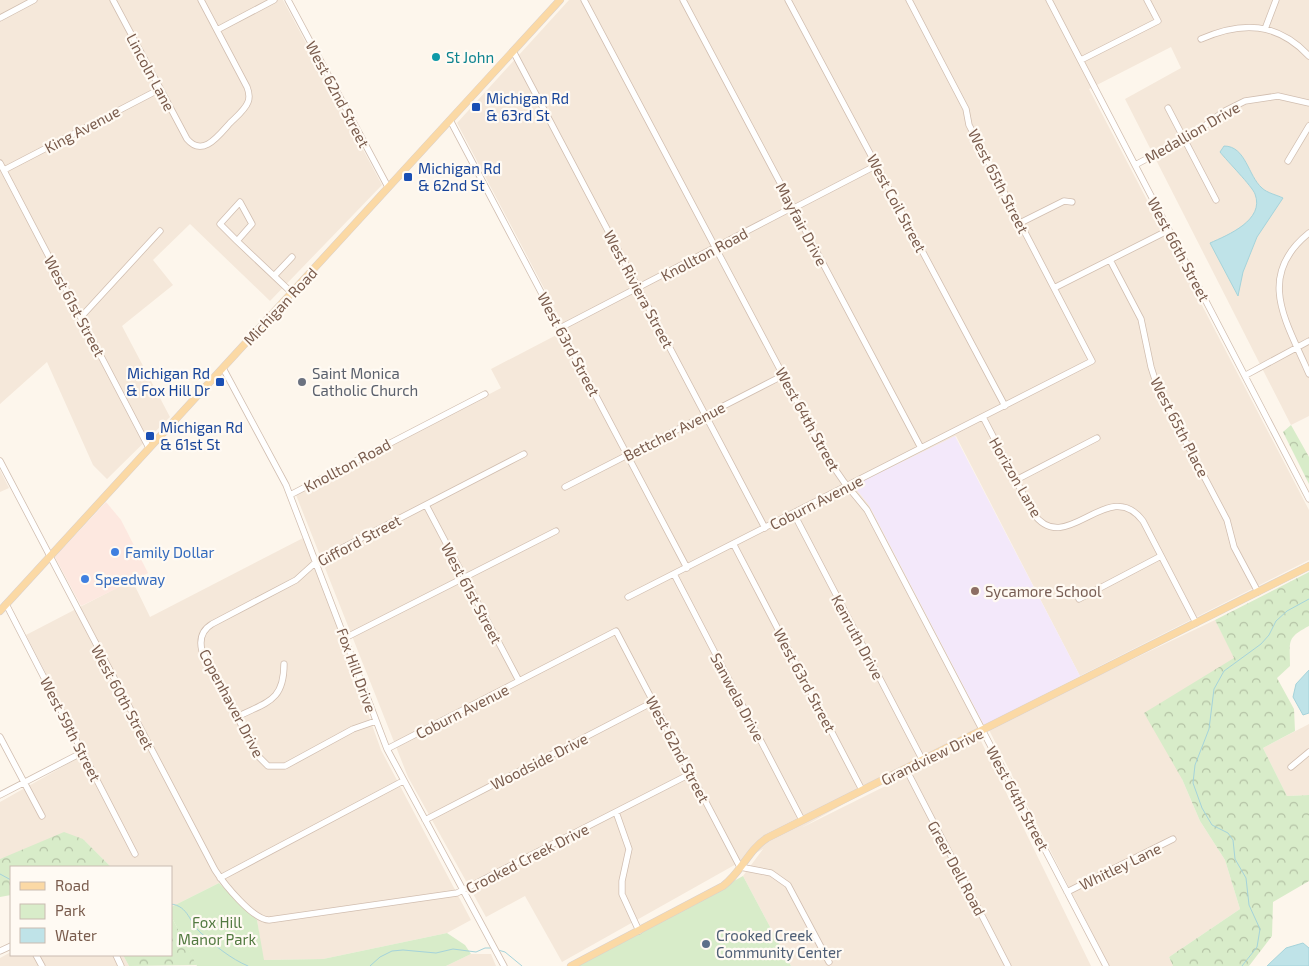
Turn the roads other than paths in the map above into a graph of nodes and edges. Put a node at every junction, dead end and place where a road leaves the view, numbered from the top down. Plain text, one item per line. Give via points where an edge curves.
1 (34, 0) edge
2 (113, 0) edge
3 (201, 0) edge
4 (274, 0) edge
5 (288, 0) edge
6 (560, 0) edge
7 (584, 0) edge
8 (683, 0) edge
9 (788, 0) edge
10 (909, 0) edge
11 (1049, 0) edge
12 (1147, 0) edge
13 (1276, 0) edge
14 (0, 18) edge
15 (1265, 29) junction
16 (217, 30) junction
17 (1200, 39) dead end
18 (513, 51) junction
19 (1309, 56) edge
20 (1081, 60) junction
21 (160, 89) junction
22 (1309, 103) edge
23 (1168, 108) dead end
24 (450, 120) junction
25 (1309, 126) edge
26 (1184, 139) junction
27 (1288, 161) dead end
28 (0, 163) edge
29 (877, 165) junction
30 (1135, 165) junction
31 (4, 170) junction
32 (388, 187) junction
33 (1216, 200) dead end
34 (1072, 202) dead end
35 (793, 208) junction
36 (1020, 223) junction
37 (1169, 230) junction
38 (160, 231) dead end
39 (1309, 233) edge
40 (237, 241) junction
41 (716, 248) junction
42 (292, 257) dead end
43 (1110, 260) junction
44 (274, 276) junction
45 (639, 288) junction
46 (1054, 288) junction
47 (292, 293) junction
48 (81, 317) junction
49 (560, 328) junction
50 (1309, 341) edge
51 (1298, 347) junction
52 (1092, 361) joint
53 (223, 368) junction
54 (1309, 374) edge
55 (784, 375) junction
56 (1246, 375) junction
57 (485, 394) dead end
58 (1005, 406) junction
59 (706, 415) junction
60 (983, 417) junction
61 (1097, 438) dead end
62 (149, 448) junction
63 (921, 448) junction
64 (524, 454) dead end
65 (628, 455) junction
66 (0, 461) edge
67 (1016, 480) junction
68 (565, 487) dead end
69 (848, 487) junction
70 (290, 495) junction
71 (1309, 499) edge
72 (426, 505) junction
73 (794, 514) junction
74 (765, 528) junction
75 (556, 531) dead end
76 (734, 544) junction
77 (49, 556) junction
78 (1161, 556) junction
79 (316, 561) junction
80 (1309, 566) edge
81 (687, 568) junction
82 (674, 574) junction
83 (464, 578) junction
84 (1258, 592) junction
85 (628, 597) dead end
86 (1079, 599) dead end
87 (6, 604) junction
88 (0, 611) edge
89 (1196, 623) junction
90 (616, 631) joint
91 (201, 636) joint
92 (345, 638) junction
93 (284, 664) dead end
94 (519, 681) junction
95 (653, 702) junction
96 (237, 717) junction
97 (376, 720) junction
98 (983, 730) junction
99 (0, 737) edge
100 (387, 749) junction
101 (83, 752) junction
102 (1309, 752) edge
103 (923, 761) junction
104 (1291, 767) dead end
105 (906, 769) junction
106 (690, 774) junction
107 (404, 781) junction
108 (24, 783) junction
109 (862, 790) junction
110 (0, 796) edge
111 (616, 812) junction
112 (42, 816) dead end
113 (425, 820) junction
114 (802, 820) junction
115 (1173, 839) dead end
116 (135, 854) dead end
117 (740, 867) junction
118 (220, 878) junction
119 (464, 890) junction
120 (1068, 892) junction
121 (263, 920) joint
122 (639, 931) junction
123 (829, 962) dead end
124 (504, 966) edge
125 (571, 966) edge
126 (1008, 966) edge
127 (1106, 966) edge

1 - 14 street
2 - 21 street, Lincoln Lane
3 - 16 street
4 - 16 street
5 - 32 street, West 62nd Street
6 - 18 main road, Michigan Road
7 - 41 street, West 64th Street
8 - 35 street, Mayfair Drive
9 - 29 street, West Coil Street
10 - 36 street, West 65th Street
11 - 20 street, West 66th Street
12 - 20 street via 1158,21
13 - 15 street
15 - 17 street via 1231,28
15 - 19 street via 1287,38
16 - 21 street, Lincoln Lane via 247,87 249,98 245,108 212,142 201,146 190,143
18 - 24 main road, Michigan Road
18 - 45 street, West Riviera Street
20 - 30 street, West 66th Street
21 - 31 street, King Avenue
22 - 26 street, Medallion Drive via 1278,96 1249,100 1226,110
23 - 26 street
24 - 32 main road, Michigan Road
24 - 49 street, West 63rd Street
25 - 27 street
26 - 30 street, Medallion Drive
26 - 33 street
28 - 31 street, West 61st Street
29 - 35 street, Knollton Road
29 - 58 street, West Coil Street
30 - 37 street, West 66th Street
31 - 48 street, West 61st Street
32 - 47 main road, Michigan Road
34 - 36 street via 1064,201
35 - 41 street, Knollton Road
35 - 63 street, Mayfair Drive
36 - 46 street, West 65th Street
37 - 43 street
37 - 56 street, West 66th Street
38 - 48 street
39 - 51 street via 1290,253 1279,286 1284,319
40 - 40 street via 252,224 241,202 220,224
40 - 44 street
41 - 45 street, Knollton Road
41 - 55 street, West 64th Street
42 - 44 street
43 - 46 street
43 - 84 street, West 65th Place via 1141,319 1158,389 1227,520 1234,547
44 - 47 street
45 - 49 street, Knollton Road
45 - 59 street, West Riviera Street
46 - 52 street, West 65th Street
47 - 53 main road, Michigan Road
48 - 62 street, West 61st Street
49 - 65 street, West 63rd Street
50 - 51 street
51 - 54 street
51 - 56 street
52 - 58 street, Coburn Avenue
53 - 62 main road, Michigan Road
53 - 70 street, Fox Hill Drive
55 - 59 street, Bettcher Avenue
55 - 69 street, West 64th Street via 828,460
56 - 71 street, West 66th Street
57 - 70 street, Knollton Road
58 - 60 street, Coburn Avenue
59 - 65 street, Bettcher Avenue
59 - 74 street, West Riviera Street
60 - 63 street, Coburn Avenue
60 - 67 street, Horizon Lane
61 - 67 street
62 - 77 main road, Michigan Road
63 - 69 street, Coburn Avenue
64 - 72 street, Gifford Street
65 - 68 street, Bettcher Avenue
65 - 81 street, West 63rd Street
66 - 77 street, West 60th Street
67 - 78 street, Horizon Lane via 1036,517 1052,527 1070,526 1108,507 1131,510 1143,521
69 - 73 street, Coburn Avenue
69 - 98 street, West 64th Street via 867,510
70 - 79 street, Fox Hill Drive
72 - 79 street, Gifford Street
72 - 83 street, West 61st Street
73 - 74 street, Coburn Avenue
73 - 103 street, Kenruth Drive
74 - 76 street, Coburn Avenue
75 - 83 street
76 - 81 street, Coburn Avenue
76 - 109 street, West 63rd Street
77 - 87 main road, Michigan Road
77 - 118 street, West 60th Street
78 - 86 street
78 - 89 street, Horizon Lane
79 - 91 street, Gifford Street via 296,580 210,625
79 - 92 street, Fox Hill Drive
80 - 84 main road, Grandview Drive
81 - 82 street, Coburn Avenue
82 - 85 street, Coburn Avenue
82 - 114 street, Sanwela Drive
83 - 92 street
83 - 94 street, West 61st Street
84 - 89 main road, Grandview Drive
87 - 88 main road, Michigan Road
87 - 101 street, West 59th Street
89 - 98 main road, Grandview Drive
90 - 94 street, Coburn Avenue
90 - 95 street, West 62nd Street
91 - 96 street, Copenhaver Drive via 202,651
92 - 97 street, Fox Hill Drive
93 - 96 street via 283,683 277,695
94 - 100 street, Coburn Avenue
95 - 106 street, West 62nd Street
95 - 113 street, Woodside Drive
96 - 97 street, Copenhaver Drive via 260,760 270,767 286,766
97 - 100 street, Fox Hill Drive
98 - 103 main road, Grandview Drive
98 - 120 street, West 64th Street
99 - 108 street
100 - 107 street, Fox Hill Drive
101 - 108 street
101 - 116 street, West 59th Street
102 - 104 street
103 - 105 main road, Grandview Drive
105 - 109 main road, Grandview Drive
105 - 126 street, Greer Dell Road
106 - 111 street, Crooked Creek Drive
106 - 117 street, West 62nd Street
107 - 113 street, Fox Hill Drive
107 - 118 street
108 - 110 street
108 - 112 street
109 - 114 main road, Grandview Drive
111 - 119 street, Crooked Creek Drive
111 - 122 street via 629,849 622,894
113 - 119 street, Fox Hill Drive
114 - 117 main road, Grandview Drive via 761,842
115 - 120 street, Whitley Lane
117 - 122 main road, Grandview Drive via 723,886
117 - 123 street via 771,873 788,885
118 - 121 street, West 60th Street
119 - 121 street, Crooked Creek Drive
119 - 124 street, Fox Hill Drive
120 - 127 street, West 64th Street
122 - 125 main road, Grandview Drive

